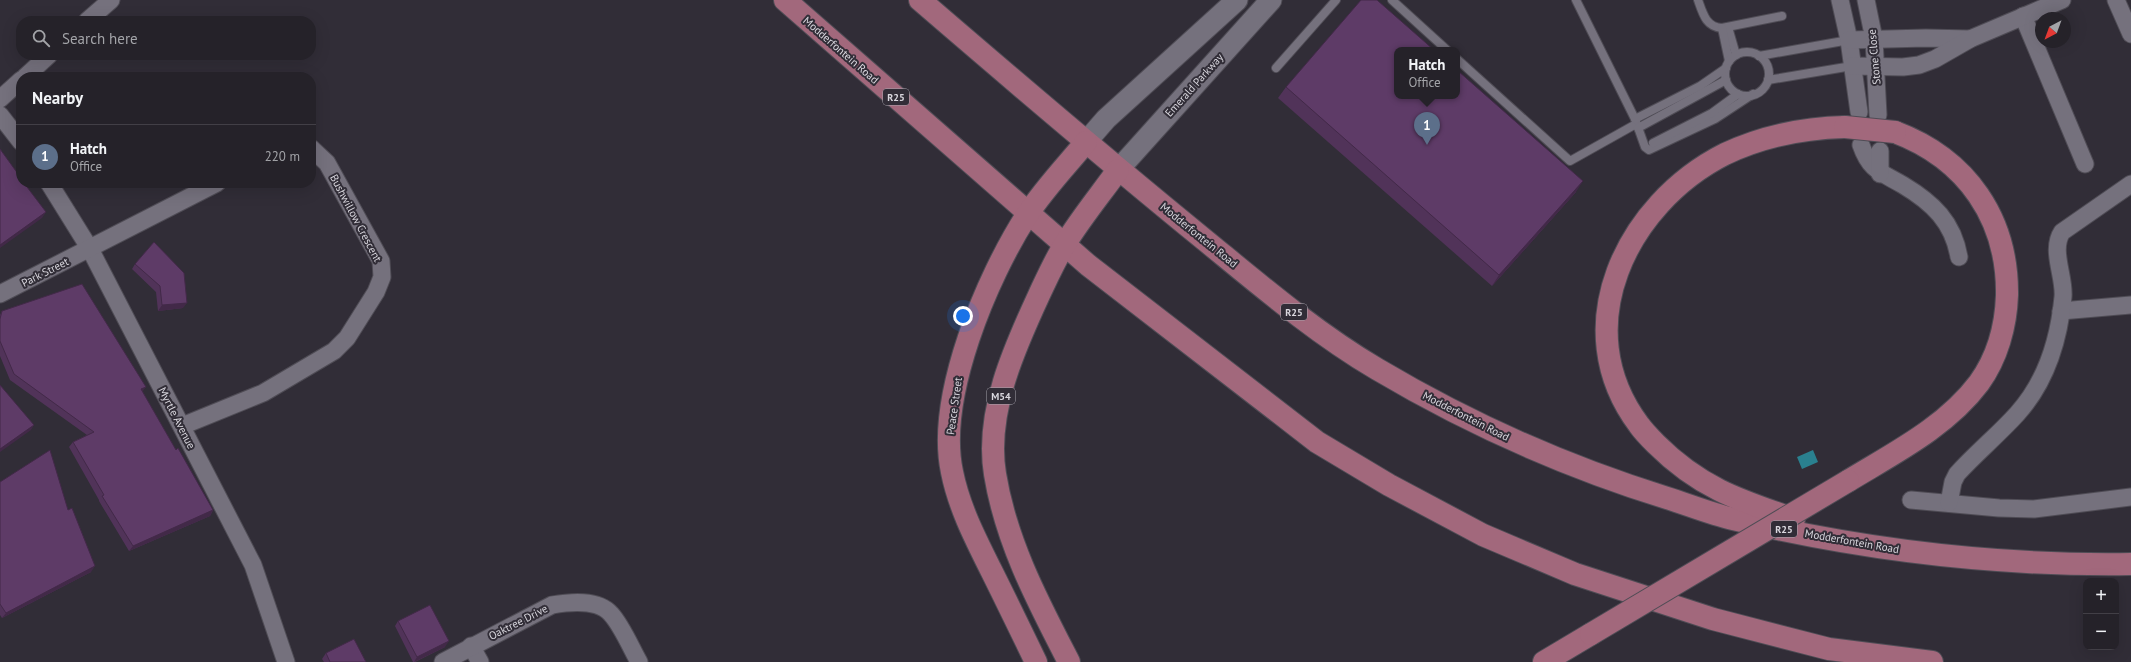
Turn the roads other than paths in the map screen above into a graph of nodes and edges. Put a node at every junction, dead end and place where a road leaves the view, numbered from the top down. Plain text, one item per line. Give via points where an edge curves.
1 (110, 0) edge
2 (785, 0) edge
3 (920, 0) edge
4 (1237, 0) edge
5 (1270, 0) edge
6 (1336, 0) edge
7 (1392, 0) edge
8 (1576, 0) edge
9 (1698, 0) edge
10 (1840, 0) edge
11 (1866, 0) edge
12 (2116, 0) edge
13 (2054, 2) edge
14 (92, 16) edge
15 (1782, 16) dead end
16 (2023, 16) junction
17 (1725, 27) junction
18 (2131, 34) edge
19 (1874, 38) junction
20 (1970, 39) junction
21 (1849, 40) junction
22 (1444, 47) edge
23 (1736, 55) junction
24 (1759, 56) junction
25 (44, 60) edge
26 (1460, 62) edge
27 (1727, 65) junction
28 (1852, 66) junction
29 (1876, 67) junction
30 (1276, 68) dead end
31 (30, 72) edge
32 (1726, 80) junction
33 (1768, 80) junction
34 (16, 85) edge
35 (1738, 94) junction
36 (1753, 94) junction
37 (0, 99) edge
38 (0, 115) edge
39 (1878, 115) dead end
40 (1852, 119) junction
41 (1637, 124) junction
42 (16, 136) edge
43 (1086, 142) junction
44 (1861, 145) dead end
45 (1645, 147) junction
46 (1880, 151) dead end
47 (316, 153) edge
48 (2085, 164) dead end
49 (1118, 170) junction
50 (1880, 174) junction
51 (2131, 184) edge
52 (52, 188) edge
53 (207, 188) edge
54 (1028, 213) junction
55 (1065, 244) junction
56 (90, 249) junction
57 (1959, 257) dead end
58 (0, 294) edge
59 (2131, 304) edge
60 (2061, 311) junction
61 (182, 426) junction
62 (2131, 497) edge
63 (1911, 500) dead end
64 (1950, 503) junction
65 (1875, 547) junction
66 (2131, 564) edge
67 (471, 646) junction
68 (286, 662) edge
69 (443, 662) edge
70 (480, 662) edge
71 (639, 662) edge
72 (1036, 662) edge
73 (1069, 662) edge
74 (1544, 662) edge
75 (1932, 662) edge

1 - 14 street
2 - 54 main road, Modderfontein Road / R25
3 - 43 main road, Modderfontein Road / R25
4 - 43 street via 1106,119
5 - 49 street, Emerald Parkway
6 - 30 lane
7 - 22 lane
8 - 41 lane
9 - 17 lane via 1710,25
10 - 21 street
11 - 19 street, Stone Close
12 - 18 street
13 - 16 street
15 - 17 lane
16 - 20 street
16 - 48 street
17 - 23 lane
17 - 27 lane
19 - 20 street
19 - 21 street
19 - 29 street, Stone Close
20 - 29 street via 1935,59 1919,64
21 - 24 lane
21 - 28 street
23 - 24 lane via 1748,52
23 - 27 lane
24 - 33 lane via 1767,67
25 - 31 street
26 - 41 lane via 1570,160
27 - 32 lane
27 - 41 lane via 1700,86
28 - 29 street
28 - 33 lane
28 - 40 street
29 - 39 street, Stone Close
32 - 35 lane
32 - 41 lane
33 - 36 lane
34 - 37 street
35 - 36 lane
35 - 45 lane via 1712,113
36 - 45 lane via 1715,119 1652,149
38 - 42 street
40 - 65 main road via 1756,141 1724,154 1679,186 1636,234 1622,258 1612,283 1606,338 1609,364 1618,392 1639,426 1669,457 1701,482 1729,495
40 - 74 main road, bridge via 1916,140 1939,154 1965,177 1986,205 2001,239 2007,271 2007,305 2003,330 1994,358 1978,383 1958,406 1938,423 1848,481
41 - 45 lane
43 - 49 main road, Modderfontein Road / R25
43 - 54 main road, Peace Street
44 - 50 street via 1866,158
46 - 50 street
47 - 61 street, Bushwillow Crescent via 327,163 381,261 382,277 376,292 347,338 334,351 263,393
49 - 55 main road, M54
49 - 65 main road, Modderfontein Road / R25 via 1308,323 1377,369 1456,411 1535,450 1624,484 1731,518
50 - 57 street via 1916,193 1939,214 1955,238
51 - 60 street via 2062,232 2058,238 2063,282
52 - 56 street, Myrtle Avenue
53 - 56 street
54 - 55 main road, Modderfontein Road / R25
54 - 72 main road, Peace Street via 1011,241 976,317 955,384 949,426 951,470 963,514
55 - 73 main road, M54 via 1024,328 1004,380 994,431 994,473 1006,524 1021,568
55 - 75 main road, Modderfontein Road / R25 via 1088,265 1317,442 1389,485 1483,535 1575,574 1713,619 1829,649
56 - 58 street, Park Street
56 - 61 street, Myrtle Avenue
59 - 60 street
60 - 64 street via 2053,351 2046,369 2017,414 1957,474 1953,482
61 - 68 street, Myrtle Avenue via 253,565
62 - 64 street via 2034,509
63 - 64 street
65 - 66 main road, Modderfontein Road / R25 via 2067,565
67 - 69 street, Oaktree Drive
67 - 70 street
67 - 71 street, Oaktree Drive via 552,605 571,602 600,606 611,613

